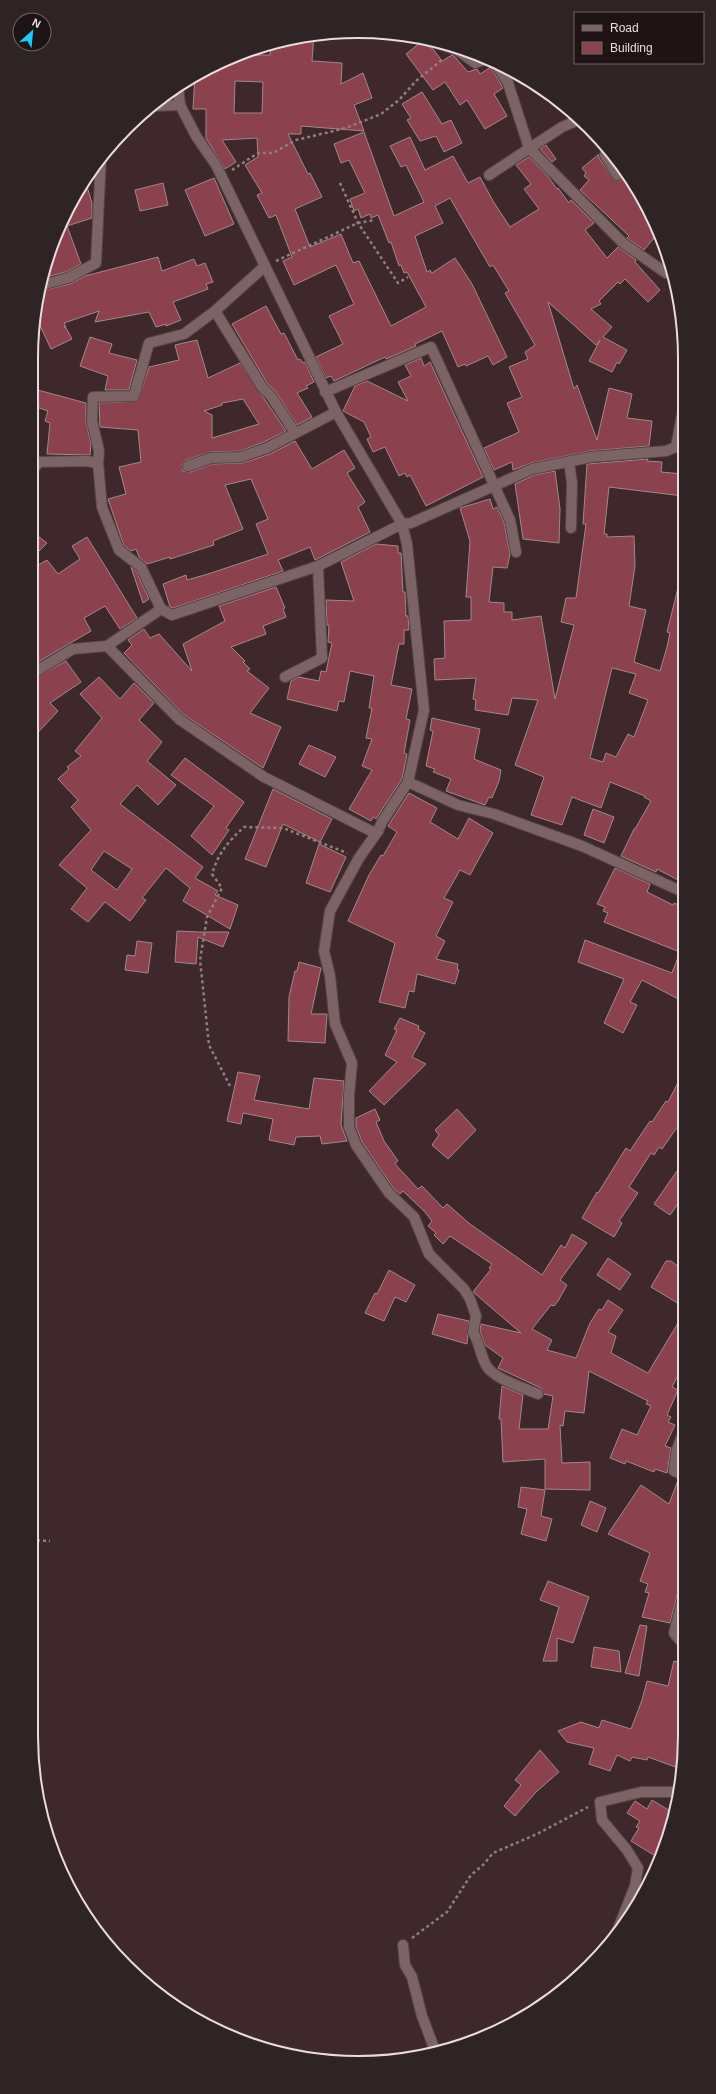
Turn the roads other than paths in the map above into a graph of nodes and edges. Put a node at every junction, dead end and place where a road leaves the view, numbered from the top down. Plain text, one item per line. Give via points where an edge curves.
1 (467, 57) edge
2 (479, 62) edge
3 (501, 71) edge
4 (179, 93) edge
5 (180, 105) junction
6 (161, 106) edge
7 (574, 122) edge
8 (529, 148) junction
9 (605, 155) edge
10 (100, 168) edge
11 (489, 175) dead end
12 (617, 175) dead end
13 (265, 266) junction
14 (666, 273) dead end
15 (47, 283) edge
16 (215, 311) junction
17 (325, 392) junction
18 (336, 412) junction
19 (295, 433) junction
20 (678, 436) edge
21 (569, 462) junction
22 (38, 463) edge
23 (98, 463) junction
24 (188, 466) dead end
25 (496, 485) junction
26 (402, 524) junction
27 (571, 528) dead end
28 (516, 552) dead end
29 (318, 566) junction
30 (161, 609) junction
31 (107, 646) junction
32 (38, 670) edge
33 (285, 678) dead end
34 (408, 782) junction
35 (378, 831) junction
36 (678, 890) edge
37 (538, 1394) dead end
38 (678, 1446) edge
39 (678, 1473) edge
40 (678, 1617) edge
41 (678, 1638) edge
42 (673, 1792) edge
43 (624, 1914) edge
44 (403, 1945) road end
45 (434, 2047) edge

1 - 2 street via 475,63
3 - 8 street via 508,83
4 - 5 street
5 - 6 street
5 - 13 street via 221,175
7 - 8 street
8 - 11 street
8 - 14 street via 623,243
9 - 12 street
10 - 15 street via 96,263 68,278
13 - 16 street
13 - 17 street
16 - 19 street via 262,387 275,401
16 - 23 street via 184,334 149,344 134,396 93,397 92,421 99,451
17 - 18 street
17 - 25 street via 431,347
18 - 19 street
18 - 26 street
19 - 24 street via 267,448 241,456 211,458
20 - 21 street via 676,447 666,451 591,457
21 - 25 street via 532,469
21 - 27 street via 572,483
22 - 23 street via 88,461
23 - 30 street via 102,507 119,550 141,566
25 - 26 street via 411,523
25 - 28 street via 510,520
26 - 29 street
26 - 34 street via 407,544 424,710
29 - 30 street via 172,615
29 - 33 street via 322,658
30 - 31 street
31 - 32 street via 73,649
31 - 35 street via 178,719 264,777 373,832
34 - 35 street
34 - 36 street via 458,805 494,814 582,846
35 - 37 street via 359,858 330,911 324,951 330,976 334,1024 352,1063 349,1127 356,1145 373,1171 389,1193 414,1217 429,1254 464,1289 470,1299 476,1316 473,1332 480,1344 486,1365 493,1374
38 - 39 street via 674,1471
40 - 41 street via 674,1633
42 - 43 street via 641,1792 600,1802 602,1820 638,1868 635,1886
44 - 45 street via 405,1965 412,1976 422,2016

